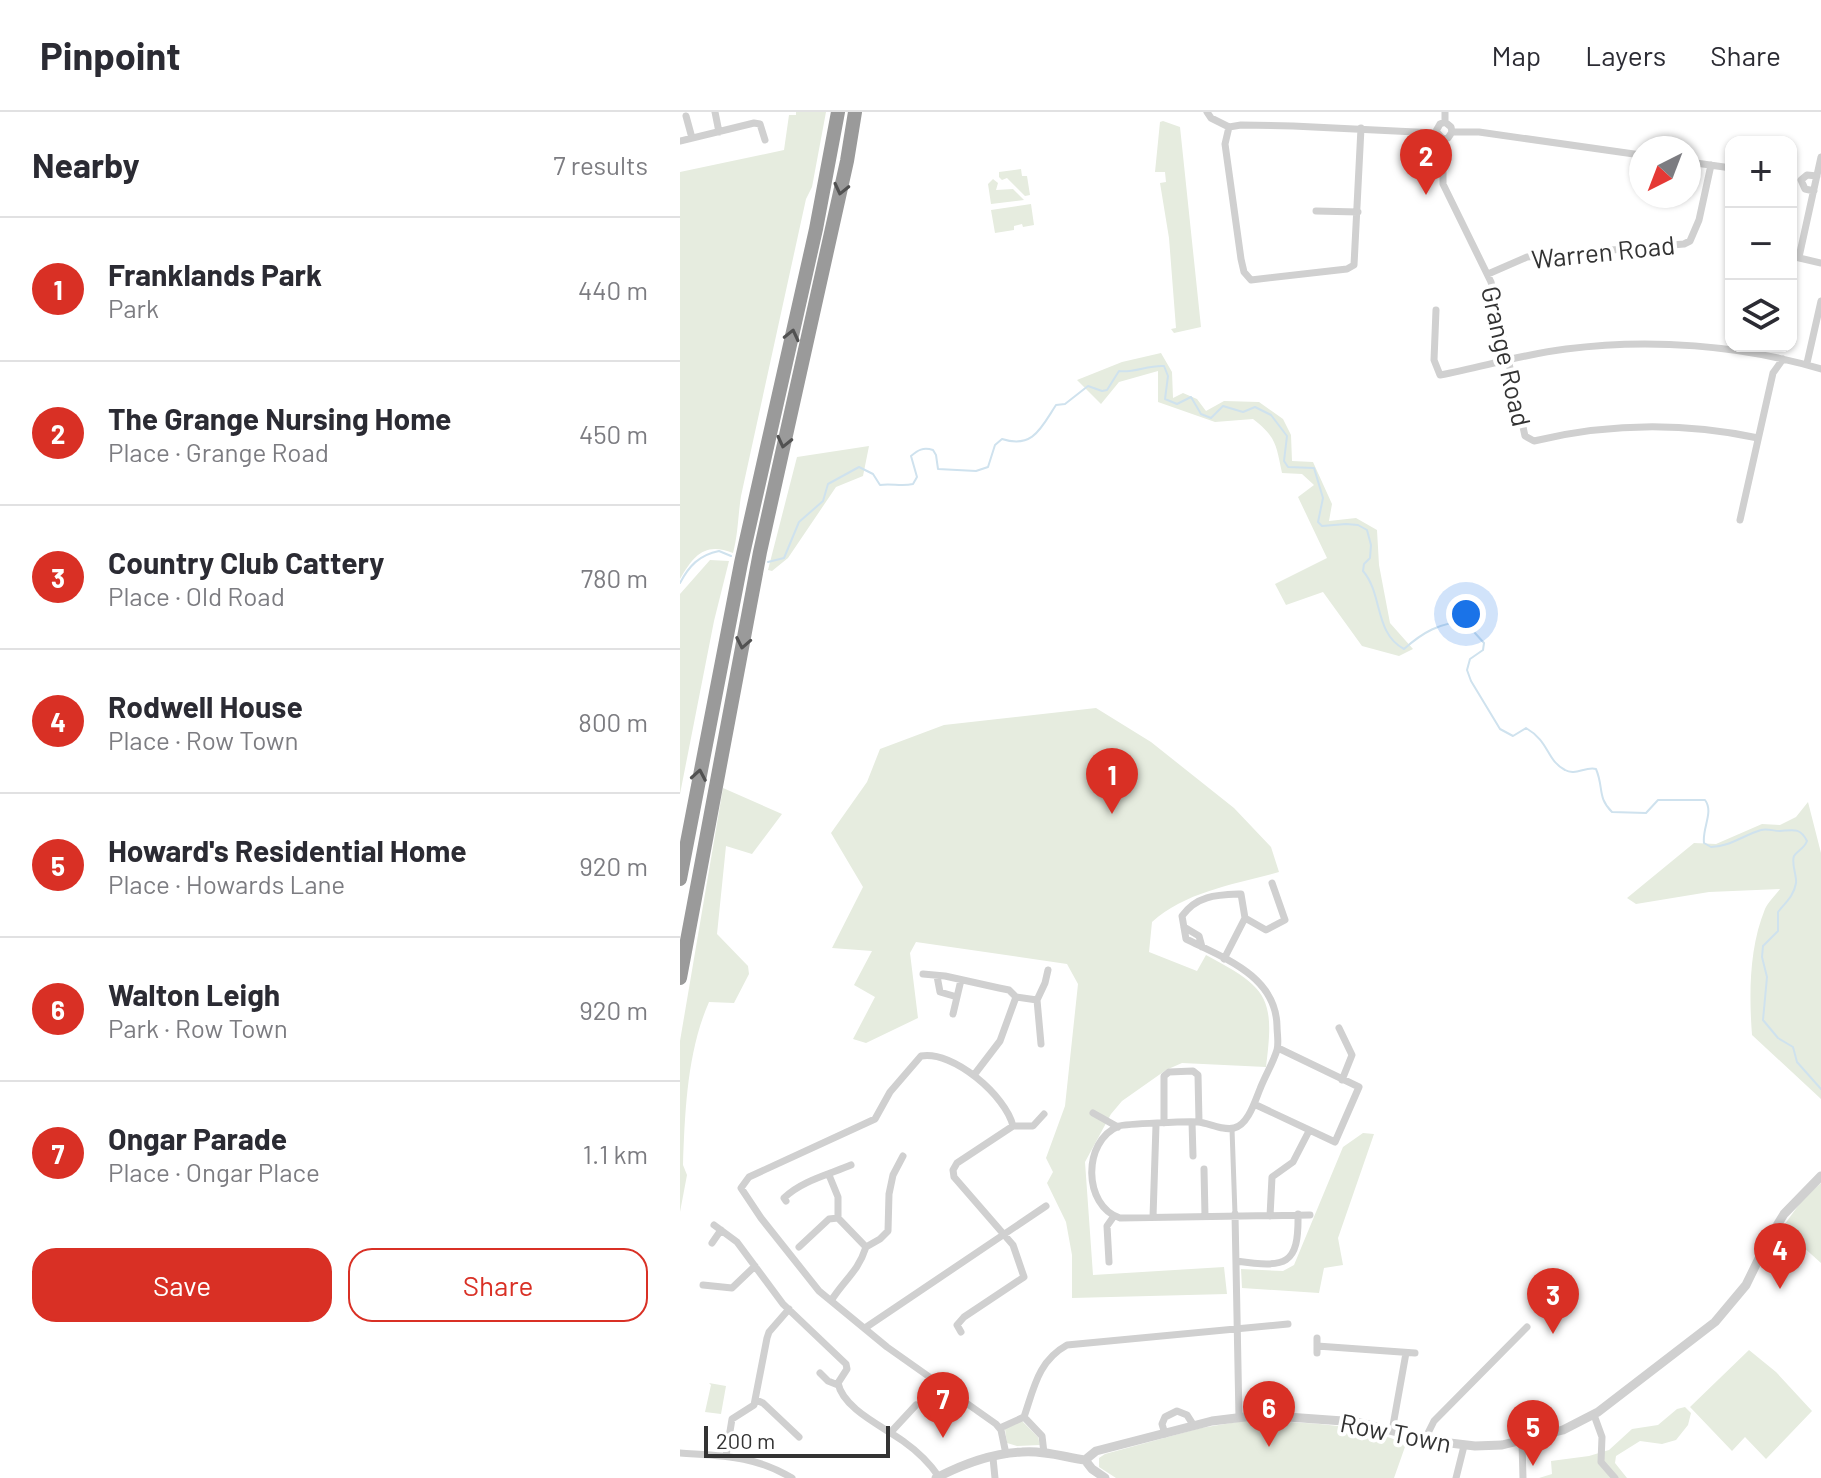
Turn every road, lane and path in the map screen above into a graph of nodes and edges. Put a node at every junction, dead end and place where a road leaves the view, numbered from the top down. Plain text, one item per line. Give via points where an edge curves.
1 (715, 112) edge
2 (838, 112) edge
3 (855, 112) edge
4 (1207, 112) edge
5 (1445, 112) edge
6 (686, 116) dead end
7 (1445, 122) junction
8 (1229, 127) junction
9 (1361, 128) junction
10 (719, 132) junction
11 (1452, 132) junction
12 (1440, 136) junction
13 (692, 138) junction
14 (765, 140) dead end
15 (680, 141) edge
16 (1629, 153) edge
17 (1821, 157) edge
18 (1701, 164) edge
19 (1711, 165) junction
20 (1725, 167) edge
21 (1797, 180) edge
22 (1818, 180) edge
23 (1801, 181) junction
24 (1316, 211) dead end
25 (1358, 212) junction
26 (1797, 249) edge
27 (1797, 257) edge
28 (1821, 263) edge
29 (1488, 274) junction
30 (1821, 301) edge
31 (1436, 310) dead end
32 (1725, 348) edge
33 (1754, 352) edge
34 (1764, 355) junction
35 (1783, 359) junction
36 (1508, 361) junction
37 (1807, 363) junction
38 (1821, 369) edge
39 (1773, 373) junction
40 (1758, 438) junction
41 (1740, 520) dead end
42 (680, 879) edge
43 (1272, 883) dead end
44 (1245, 918) junction
45 (1224, 959) junction
46 (1048, 970) dead end
47 (923, 974) dead end
48 (937, 976) junction
49 (680, 978) edge
50 (961, 980) junction
51 (957, 997) junction
52 (1016, 997) junction
53 (1037, 1000) junction
54 (953, 1014) dead end
55 (1339, 1028) dead end
56 (1041, 1044) dead end
57 (1278, 1048) junction
58 (974, 1075) junction
59 (1342, 1080) junction
60 (1254, 1104) junction
61 (1093, 1113) dead end
62 (1044, 1114) dead end
63 (1196, 1122) junction
64 (1160, 1124) junction
65 (1013, 1126) junction
66 (1118, 1127) junction
67 (1232, 1129) junction
68 (1309, 1131) junction
69 (903, 1156) dead end
70 (1193, 1156) dead end
71 (851, 1165) dead end
72 (1204, 1169) dead end
73 (829, 1175) junction
74 (1821, 1176) edge
75 (786, 1201) dead end
76 (1046, 1206) dead end
77 (1235, 1214) junction
78 (1298, 1214) junction
79 (1310, 1215) dead end
80 (1114, 1216) junction
81 (1205, 1216) junction
82 (1270, 1216) junction
83 (1153, 1217) junction
84 (838, 1218) junction
85 (1003, 1235) junction
86 (712, 1243) dead end
87 (799, 1247) dead end
88 (866, 1247) junction
89 (1236, 1261) junction
90 (1109, 1262) dead end
91 (755, 1266) junction
92 (703, 1285) dead end
93 (831, 1301) junction
94 (789, 1309) junction
95 (1288, 1324) dead end
96 (1527, 1327) dead end
97 (865, 1328) junction
98 (1238, 1328) junction
99 (961, 1332) dead end
100 (1317, 1346) dead end
101 (820, 1373) dead end
102 (838, 1385) junction
103 (756, 1400) junction
104 (916, 1405) dead end
105 (1594, 1415) junction
106 (1024, 1417) junction
107 (1239, 1418) junction
108 (1194, 1426) junction
109 (1000, 1428) junction
110 (1392, 1431) junction
111 (890, 1433) junction
112 (1165, 1434) junction
113 (799, 1437) dead end
114 (1425, 1439) junction
115 (1522, 1442) junction
116 (1464, 1446) junction
117 (680, 1453) edge
118 (1048, 1453) junction
119 (1006, 1454) junction
120 (726, 1456) junction
121 (993, 1458) junction
122 (1085, 1460) junction
123 (938, 1477) edge
124 (792, 1478) edge
125 (995, 1478) edge
126 (1105, 1478) edge
127 (1456, 1478) edge
128 (1523, 1478) edge
129 (1615, 1478) edge

1 - 10 street
42 -> 2 highway
3 -> 49 highway via 759,559
4 - 8 street
5 - 7 street
6 - 13 street
7 - 11 street
7 - 12 street via 1438,126
8 - 9 street
8 - 25 street via 1225,144 1241,259 1251,280 1351,267
9 - 12 street
9 - 25 street
10 - 13 street
10 - 14 street via 760,124
11 - 12 street
11 - 16 street
12 - 29 street, Grange Road via 1443,184
13 - 15 street
17 - 22 street
18 - 19 street
19 - 20 street
19 - 29 street, Warren Road via 1694,235 1684,244 1527,257
21 - 23 street
22 - 23 street via 1807,175
22 - 23 street via 1805,189
22 - 26 street
24 - 25 street
27 - 28 street
29 - 36 street, Grange Road
30 - 37 street
31 - 36 street via 1434,360 1440,375
32 - 36 street via 1626,343
33 - 34 street
34 - 35 street
34 - 39 street
35 - 37 street
35 - 39 street
36 - 40 street, Grange Road via 1524,432 1534,441 1641,425
37 - 38 street
39 - 40 street
40 - 41 street
43 - 44 street via 1285,920 1266,930
44 - 45 street
44 - 45 street via 1241,894 1212,895 1190,905 1182,916 1186,939
45 - 57 street via 1251,974 1268,992 1277,1013
46 - 53 street
47 - 48 street
48 - 50 street
48 - 51 street via 940,992
50 - 51 street
50 - 52 street via 1009,990
51 - 54 street
52 - 53 street
52 - 58 street via 1000,1041
53 - 56 street
55 - 59 street via 1352,1055
57 - 59 street
57 - 60 street
58 - 65 street
58 - 93 street via 945,1060 921,1056 875,1119 749,1177 741,1188
59 - 68 street via 1359,1087 1335,1142
60 - 67 street
60 - 68 street
61 - 66 street
62 - 65 street via 1033,1126
63 - 64 street
63 - 64 street via 1198,1075 1169,1072
63 - 67 street
63 - 70 street
64 - 66 street
64 - 83 street
65 - 85 street via 953,1170
66 - 80 street via 1105,1136 1092,1158 1094,1195
67 - 77 street
68 - 82 street via 1293,1162 1272,1177
69 - 88 street via 889,1194 888,1231
71 - 73 street
72 - 81 street
73 - 75 street via 787,1194
73 - 84 street via 838,1197
74 - 105 street, Row Town via 1784,1214 1746,1285 1722,1315
76 - 85 street
77 - 81 street
77 - 82 street
77 - 89 street
78 - 79 street
78 - 82 street
78 - 89 street via 1298,1243 1287,1260
80 - 83 street
80 - 90 street via 1107,1226
81 - 83 street
84 - 87 street via 829,1219
84 - 88 street
85 - 97 street
85 - 99 street via 1013,1245 1024,1277 964,1317 957,1325
86 - 91 street via 717,1228 737,1242
88 - 93 street via 858,1269
89 - 98 street
91 - 92 street via 732,1288
91 - 94 street
93 - 97 street
94 - 102 street via 846,1364
94 - 103 street via 767,1338
95 - 98 street
96 - 114 street via 1434,1421
97 - 109 street
98 - 106 street via 1067,1345 1040,1370
98 - 107 street
100 - 110 street via 1411,1353
101 - 102 street
102 - 111 street via 844,1397
103 - 113 street
103 - 120 street via 748,1412 732,1419
104 - 111 street
105 - 115 street, Row Town
105 - 129 street via 1602,1437 1601,1462
106 - 109 street
106 - 118 street via 1042,1436
107 - 108 street, Row Town
107 - 110 street, Row Town via 1280,1415
108 - 112 street, Row Town
108 - 112 street, Row Town via 1177,1411 1165,1417
109 - 119 street
110 - 114 street, Row Town
111 - 123 street via 926,1460
112 - 122 street, Row Town via 1096,1451
114 - 116 street, Row Town
115 - 116 street, Row Town
115 - 128 street
116 - 127 street
117 - 120 street
118 - 119 street
118 - 122 street
119 - 121 street
120 - 124 street via 765,1463
121 - 123 street
121 - 125 street
122 - 126 street

